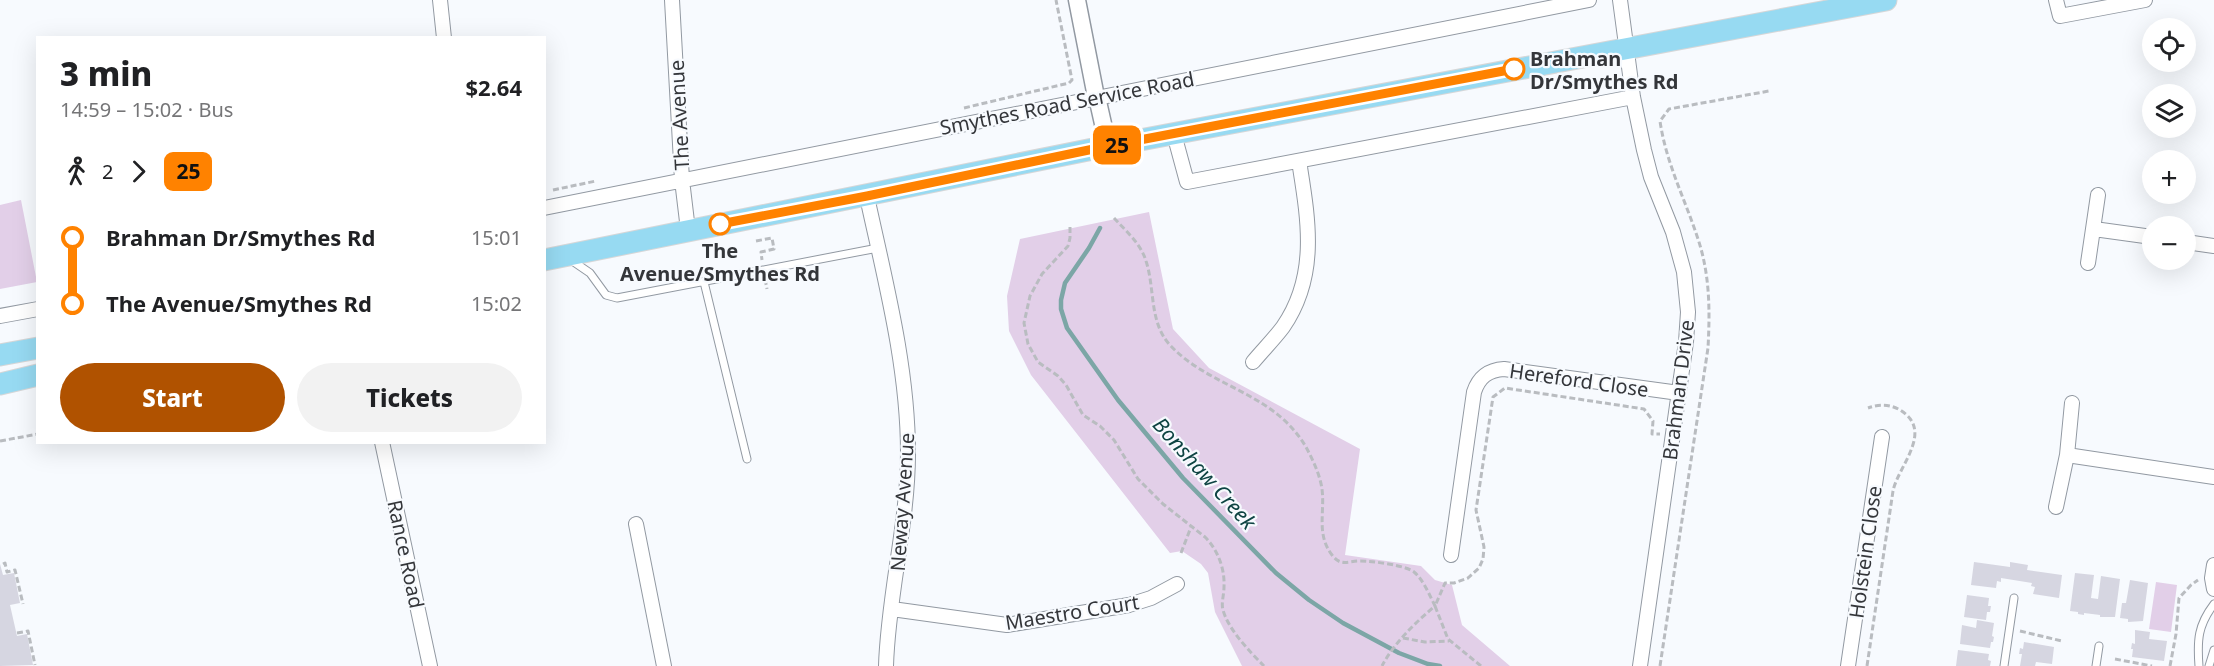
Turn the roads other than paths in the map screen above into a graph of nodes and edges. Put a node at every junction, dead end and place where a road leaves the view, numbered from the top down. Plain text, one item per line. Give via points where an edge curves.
1 (440, 0) edge
2 (672, 0) edge
3 (1077, 0) edge
4 (1589, 0) edge
5 (1620, 0) edge
6 (1886, 0) edge
7 (2056, 0) edge
8 (2145, 0) edge
9 (444, 36) edge
10 (1627, 48) junction
11 (1096, 97) junction
12 (1633, 97) junction
13 (1174, 134) junction
14 (1108, 146) junction
15 (1299, 161) junction
16 (682, 180) junction
17 (2098, 195) dead end
18 (867, 196) junction
19 (546, 208) edge
20 (2094, 229) junction
21 (688, 230) junction
22 (2142, 236) edge
23 (2196, 243) edge
24 (2214, 246) edge
25 (878, 248) junction
26 (555, 258) edge
27 (2088, 263) dead end
28 (704, 282) junction
29 (36, 309) edge
30 (0, 316) edge
31 (36, 348) edge
32 (0, 355) edge
33 (1253, 362) dead end
34 (36, 375) edge
35 (0, 384) edge
36 (1679, 393) junction
37 (2072, 403) dead end
38 (1882, 437) dead end
39 (382, 444) edge
40 (2067, 455) junction
41 (747, 459) dead end
42 (2214, 477) edge
43 (2056, 507) dead end
44 (636, 524) dead end
45 (1451, 555) dead end
46 (1177, 584) dead end
47 (2014, 598) dead end
48 (2214, 604) edge
49 (892, 609) junction
50 (2099, 646) dead end
51 (2214, 650) edge
52 (430, 666) edge
53 (664, 666) edge
54 (886, 666) edge
55 (1640, 666) edge
56 (1848, 666) edge
57 (2004, 666) edge
58 (2096, 666) edge
59 (2199, 666) edge
60 (2209, 666) edge

1 - 9 street
2 - 16 street, The Avenue
3 - 11 street
4 - 11 street, Smythes Road Service Road
5 - 10 street, Brahman Drive
6 - 10 main road
7 - 8 street via 2060,16
10 - 12 street, Brahman Drive
10 - 13 main road
11 - 14 street
11 - 16 street, Smythes Road Service Road
12 - 15 street
12 - 36 street, Brahman Drive via 1647,163 1684,272 1688,312
13 - 14 main road
13 - 15 street via 1187,182
14 - 18 main road
15 - 33 street via 1309,228 1304,274 1288,318
16 - 19 street, Smythes Road Service Road
16 - 21 street, The Avenue
17 - 20 street
18 - 21 main road
18 - 25 street, Neway Avenue
20 - 22 street
20 - 27 street
21 - 26 main road
23 - 24 street
25 - 28 lane
25 - 49 street, Neway Avenue via 902,371 907,424 907,477
26 - 28 lane via 585,268 606,295 614,298
28 - 41 lane
29 - 30 street
31 - 32 main road
34 - 35 main road
36 - 45 street, Hereford Close via 1504,369 1486,374 1474,392
36 - 55 street, Brahman Drive
37 - 40 street
38 - 56 street, Holstein Close
39 - 52 street, Rance Road
40 - 42 street
40 - 43 street
44 - 53 street
46 - 49 street, Maestro Court via 1129,605 1007,625
47 - 57 lane
48 - 59 lane via 2200,627
49 - 54 street, Neway Avenue
50 - 58 lane
51 - 60 lane

